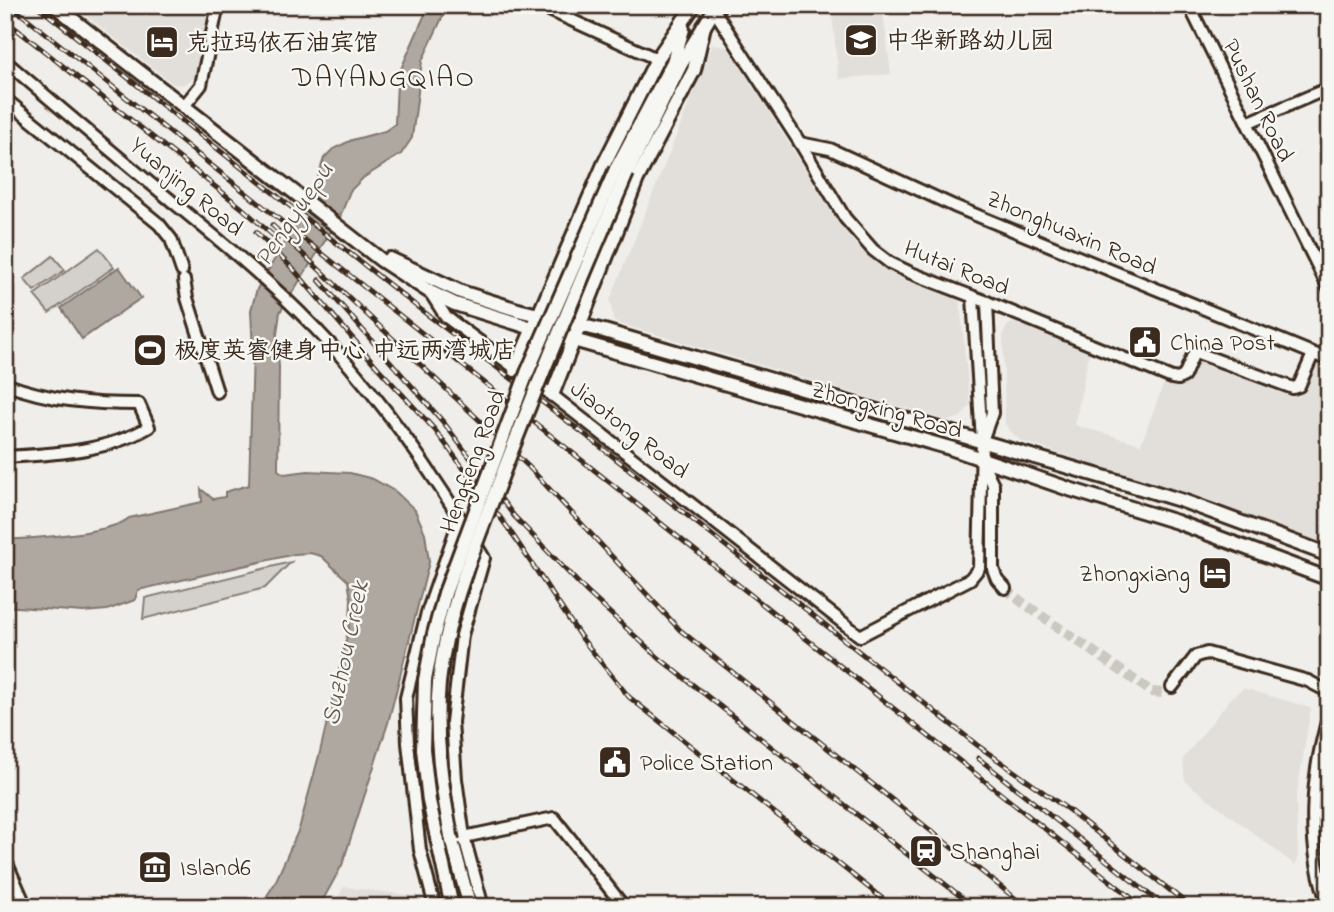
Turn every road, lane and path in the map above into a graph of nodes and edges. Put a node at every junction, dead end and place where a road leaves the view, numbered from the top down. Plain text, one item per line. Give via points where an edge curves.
1 (54, 5) edge
2 (218, 5) edge
3 (538, 5) edge
4 (1189, 5) edge
5 (713, 6) edge
6 (691, 10) edge
7 (704, 26) junction
8 (656, 59) junction
9 (5, 61) edge
10 (1329, 88) edge
11 (5, 99) edge
12 (184, 106) junction
13 (1247, 123) junction
14 (800, 143) junction
15 (622, 171) junction
16 (432, 286) junction
17 (1329, 289) edge
18 (973, 297) junction
19 (986, 302) junction
20 (537, 316) junction
21 (581, 326) junction
22 (531, 328) junction
23 (575, 339) junction
24 (1313, 354) junction
25 (1329, 360) edge
26 (515, 370) junction
27 (5, 384) edge
28 (216, 392) dead end
29 (552, 395) junction
30 (982, 440) junction
31 (5, 457) edge
32 (981, 459) junction
33 (460, 518) junction
34 (1329, 555) edge
35 (1329, 579) edge
36 (1005, 588) tunnel mouth
37 (1172, 687) dead end
38 (1329, 692) edge
39 (1329, 715) edge
40 (464, 837) junction
41 (420, 850) junction
42 (5, 859) edge
43 (1328, 901) edge
44 (26, 907) edge
45 (435, 907) edge
46 (452, 907) edge
47 (470, 907) edge
48 (483, 907) edge
49 (624, 907) edge

1 - 12 main road, Jiaotong Road
2 - 12 street via 201,85
3 - 8 street
4 - 13 street, Pushan Road
5 - 7 main road, Hengfeng Road
5 - 14 street, Hutai Road
6 - 8 main road, Hengfeng Road
6 - 15 main road, Hengfeng Road via 673,62
7 - 15 main road, Hengfeng Road
7 - 21 main road, Hengfeng Road via 694,70 637,179
8 - 20 main road, Hengfeng Road
9 - 33 street, Yuanjing Road via 259,275 338,352
10 - 13 street
11 - 28 street via 159,224 171,239
12 - 16 main road, Jiaotong Road via 377,255
13 - 17 street, Pushan Road
14 - 18 street, Hutai Road via 845,218 873,250 911,273
14 - 24 street, Zhonghuaxin Road via 830,149 966,211
15 - 46 main road, Hengfeng Road, bridge via 527,373 445,593 428,658 423,749
15 - 47 main road, Hengfeng Road, bridge via 455,597 447,629 438,728 449,822
16 - 20 main road, Zhongxing Road
16 - 22 main road, Zhongxing Road via 455,303
16 - 26 street, Jiaotong Road via 446,317
18 - 19 street, Hutai Road
18 - 30 street
19 - 24 street, Hutai Road via 1178,379 1198,353 1293,388 1299,386
19 - 30 street via 992,413
20 - 21 main road, Zhongxing Road
20 - 22 main road, Hengfeng Road
21 - 23 main road, Hengfeng Road
21 - 30 main road, Zhongxing Road
22 - 23 main road, Zhongxing Road
22 - 26 main road, Hengfeng Road
23 - 29 main road, Hengfeng Road
23 - 32 main road, Zhongxing Road
24 - 25 street, Zhonghuaxin Road
26 - 29 street, Jiaotong Road
27 - 31 street via 77,403 139,404 149,427 131,438 64,453
29 - 32 street, Jiaotong Road via 860,636 970,579 979,568
30 - 32 street
30 - 34 main road, Zhongxing Road via 1183,501
32 - 35 main road, Zhongxing Road via 1177,522
32 - 36 street via 993,485 993,569
33 - 40 street, Yuanjing Road via 484,558 462,635 452,722
33 - 41 street via 427,613 406,698
37 - 38 street via 1196,656 1207,653 1308,681
39 - 43 street via 1313,822 1316,862
40 - 41 street
40 - 48 street, Yuanjing Road
40 - 49 street via 554,818
41 - 45 street
42 - 44 street

